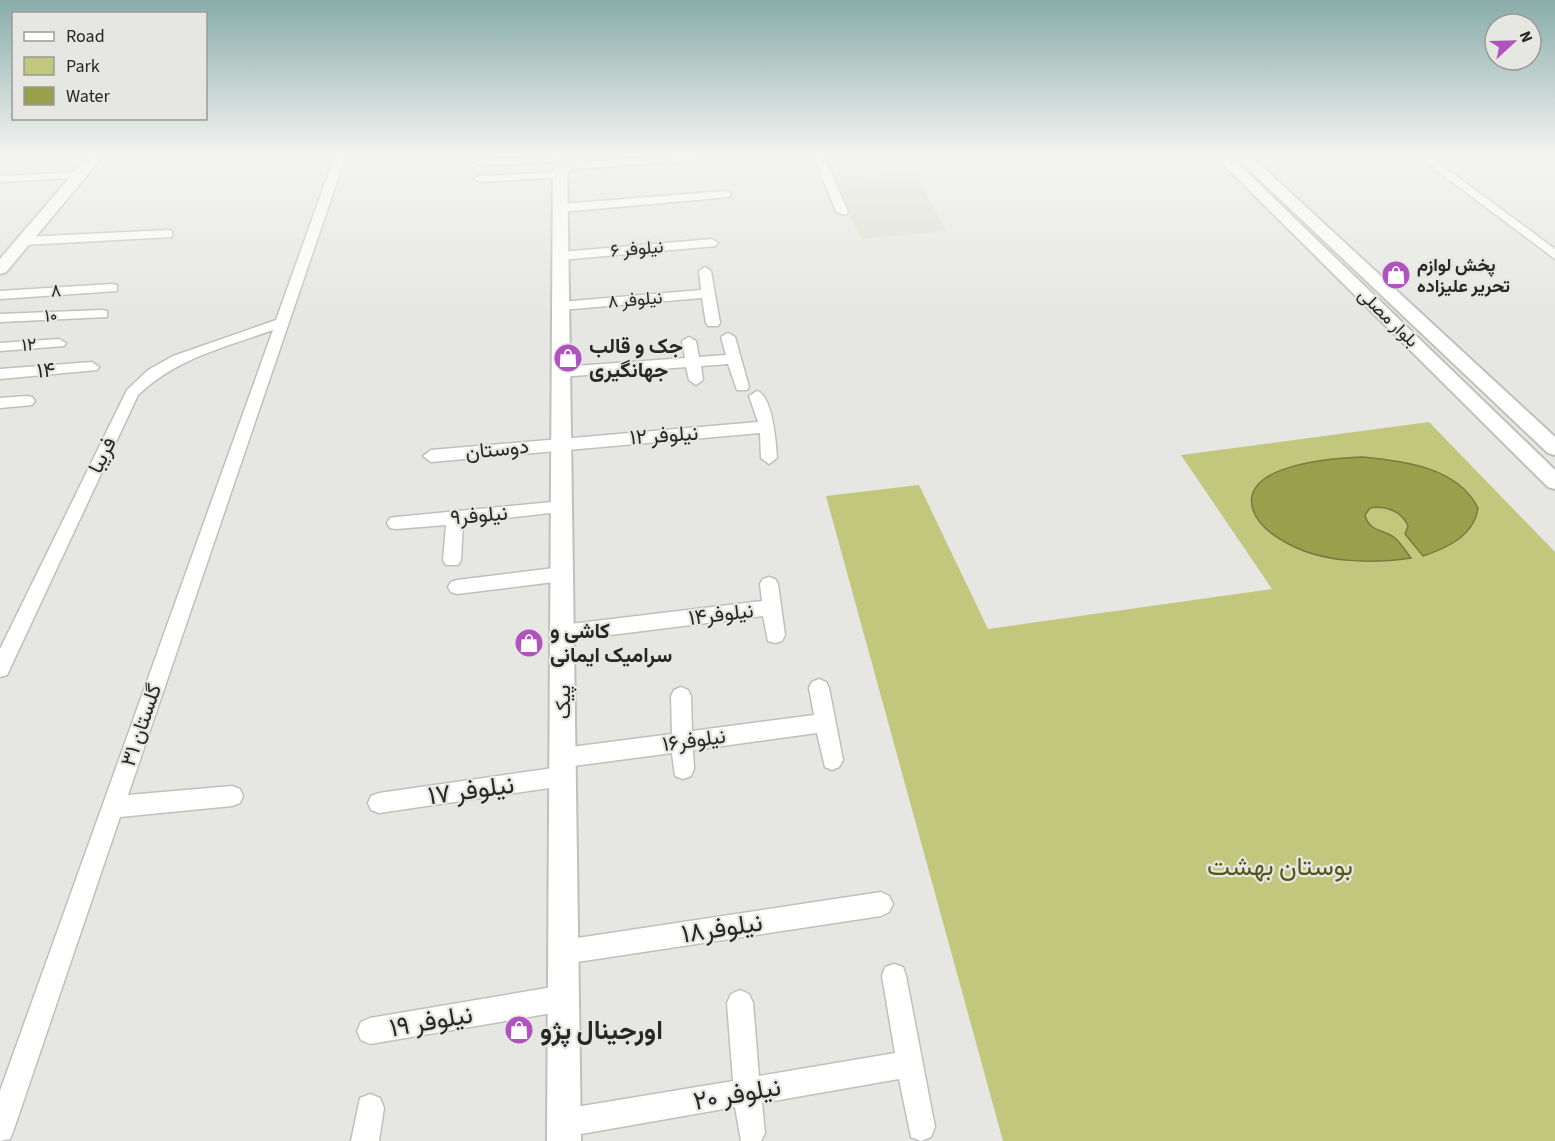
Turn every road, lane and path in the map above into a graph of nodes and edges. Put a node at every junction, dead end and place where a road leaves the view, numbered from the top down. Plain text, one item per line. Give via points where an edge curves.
1 (52, 208) edge
2 (323, 208) edge
3 (561, 208) edge
4 (840, 208) edge
5 (1275, 208) edge
6 (1300, 208) edge
7 (1492, 208) edge
8 (842, 212) dead end
9 (168, 234) dead end
10 (24, 241) junction
11 (712, 243) dead end
12 (1555, 255) edge
13 (561, 256) junction
14 (0, 269) edge
15 (705, 271) dead end
16 (112, 288) dead end
17 (708, 293) junction
18 (0, 295) edge
19 (561, 306) junction
20 (102, 314) dead end
21 (0, 318) edge
22 (283, 322) junction
23 (713, 323) dead end
24 (728, 337) dead end
25 (689, 341) dead end
26 (59, 343) dead end
27 (0, 346) edge
28 (734, 359) junction
29 (693, 362) junction
30 (92, 367) dead end
31 (561, 372) junction
32 (0, 374) edge
33 (696, 380) dead end
34 (742, 387) dead end
35 (757, 396) dead end
36 (27, 401) dead end
37 (0, 403) edge
38 (767, 427) junction
39 (562, 443) junction
40 (1555, 448) edge
41 (431, 456) dead end
42 (770, 458) dead end
43 (1555, 482) edge
44 (562, 507) junction
45 (455, 517) junction
46 (396, 523) dead end
47 (452, 560) dead end
48 (562, 574) junction
49 (769, 584) dead end
50 (457, 587) dead end
51 (772, 607) junction
52 (562, 633) junction
53 (775, 635) dead end
54 (0, 669) edge
55 (819, 688) dead end
56 (681, 696) dead end
57 (826, 723) junction
58 (682, 742) junction
59 (832, 760) dead end
60 (563, 767) junction
61 (683, 769) dead end
62 (232, 796) dead end
63 (379, 803) dead end
64 (113, 807) junction
65 (881, 904) dead end
66 (564, 952) junction
67 (894, 976) dead end
68 (564, 998) junction
69 (740, 1004) dead end
70 (370, 1031) dead end
71 (909, 1064) junction
72 (748, 1092) junction
73 (370, 1108) dead end
74 (921, 1127) dead end
75 (0, 1129) edge
76 (564, 1132) edge
77 (751, 1133) dead end
78 (365, 1141) edge

1 - 10 street
2 - 22 street, گلستان ۳۱
3 - 13 street, پیک
4 - 8 street
5 - 43 street, بلوار مصلی
6 - 40 street, بلوار مصلی
7 - 12 street
9 - 10 street
10 - 14 street
11 - 13 street, نیلوفر ۶
13 - 19 street, پیک
15 - 17 street
16 - 18 street, ۸
17 - 19 street, نیلوفر ۸
17 - 23 street
19 - 31 street, پیک
20 - 21 street, ۱۰
22 - 54 street, فریبا via 178,359 153,373 132,393
22 - 64 street, گلستان ۳۱
24 - 28 street
25 - 29 street
26 - 27 street, ۱۲
28 - 29 street
28 - 34 street
29 - 31 street
29 - 33 street
30 - 32 street, ۱۴
31 - 39 street, پیک
35 - 38 street
36 - 37 street
38 - 39 street, نیلوفر ۱۲
38 - 42 street
39 - 41 street, دوستان
39 - 44 street, پیک
44 - 45 street, نیلوفر۹
44 - 48 street, پیک
45 - 46 street, نیلوفر۹
45 - 47 street
48 - 50 street
48 - 52 street, پیک
49 - 51 street
51 - 52 street, نیلوفر۱۴
51 - 53 street
52 - 60 street, پیک
55 - 57 street
56 - 58 street
57 - 58 street, نیلوفر۱۶
57 - 59 street
58 - 60 street, نیلوفر۱۶
58 - 61 street
60 - 63 street, نیلوفر ۱۷
60 - 66 street, پیک
62 - 64 street
64 - 75 street, گلستان ۳۱
65 - 66 street, نیلوفر۱۸
66 - 68 street, پیک
67 - 71 street
68 - 70 street, نیلوفر ۱۹
68 - 76 street, پیک
69 - 72 street
71 - 72 street, نیلوفر ۲۰
71 - 74 street
72 - 76 street, نیلوفر ۲۰
72 - 77 street
73 - 78 street

